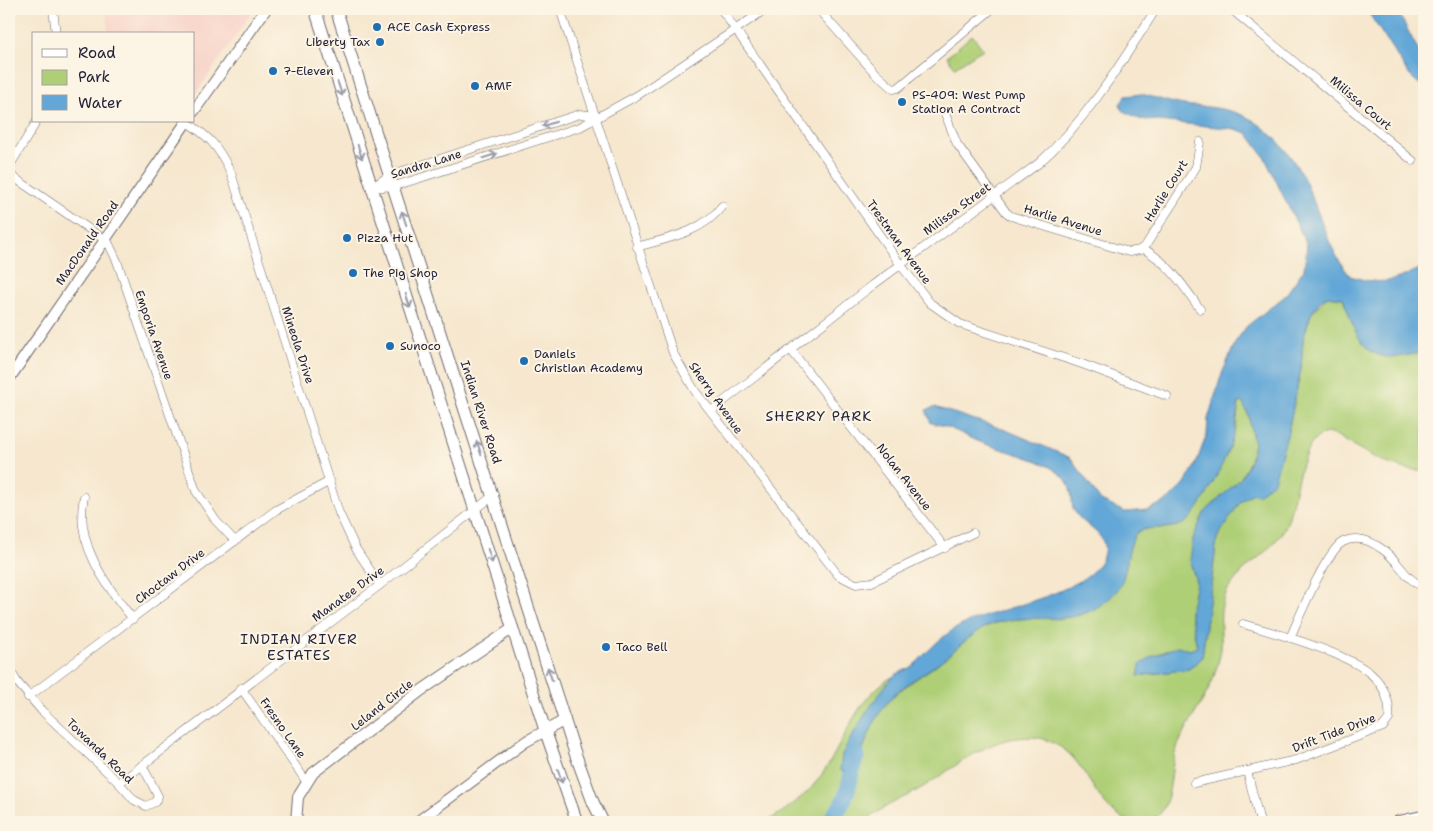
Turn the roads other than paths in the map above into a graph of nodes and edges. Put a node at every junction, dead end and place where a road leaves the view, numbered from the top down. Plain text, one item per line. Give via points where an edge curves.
1 (53, 9) edge
2 (266, 9) edge
3 (315, 9) edge
4 (336, 9) edge
5 (560, 9) edge
6 (720, 9) edge
7 (766, 9) edge
8 (818, 9) edge
9 (992, 9) edge
10 (1156, 9) edge
11 (1231, 9) edge
12 (736, 30) junction
13 (56, 32) edge
14 (195, 110) edge
15 (944, 111) dead end
16 (596, 116) junction
17 (36, 122) edge
18 (186, 122) edge
19 (1200, 142) dead end
20 (1413, 161) dead end
21 (9, 166) edge
22 (9, 174) edge
23 (392, 181) junction
24 (371, 188) junction
25 (994, 197) junction
26 (722, 206) dead end
27 (104, 239) junction
28 (637, 246) junction
29 (1142, 248) junction
30 (900, 264) junction
31 (1200, 309) dead end
32 (791, 350) junction
33 (9, 380) edge
34 (1167, 396) dead end
35 (710, 411) junction
36 (330, 481) junction
37 (494, 495) junction
38 (84, 498) dead end
39 (475, 510) junction
40 (973, 533) dead end
41 (235, 541) junction
42 (945, 548) junction
43 (380, 584) junction
44 (1424, 587) edge
45 (133, 619) junction
46 (1243, 624) dead end
47 (513, 628) junction
48 (1290, 638) junction
49 (9, 668) edge
50 (241, 688) junction
51 (28, 697) junction
52 (565, 720) junction
53 (545, 730) junction
54 (142, 765) junction
55 (1247, 771) junction
56 (306, 781) junction
57 (118, 783) junction
58 (1194, 784) dead end
59 (1424, 816) edge
60 (296, 822) edge
61 (417, 822) edge
62 (577, 822) edge
63 (603, 822) edge
64 (1260, 822) edge
65 (1397, 822) edge

1 - 13 street
2 - 14 street
3 -> 24 main road
4 - 23 main road, Indian River Road
5 - 16 street, Sherry Avenue
6 - 12 street, Trestman Avenue
7 - 12 street, Sandra Lane
8 - 9 street via 893,89 927,66
10 - 25 street, Milissa Street via 1071,132 1039,163
11 - 20 street, Milissa Court
12 - 16 street, Sandra Lane via 638,94
12 - 30 street, Trestman Avenue
15 - 25 street, Harlie Avenue via 957,144
23 -> 16 street, Sandra Lane via 580,126
16 -> 23 street, Sandra Lane via 580,114
16 - 28 street, Sherry Avenue
17 - 21 street
18 - 27 street, MacDonald Road
18 - 36 street, Mineola Drive via 202,131 218,147 231,173
19 - 29 street, Harlie Court via 1196,167
22 - 27 street, Emporia Avenue
23 - 24 street, Sandra Lane
37 -> 23 main road, Indian River Road
24 -> 39 main road
25 - 29 street, Harlie Avenue via 1011,216 1129,252
25 - 30 street, Milissa Street
26 - 28 street via 697,228
27 - 33 street, MacDonald Road
27 - 41 street, Emporia Avenue via 115,255 196,491 216,521
28 - 35 street, Sherry Avenue via 673,353
29 - 31 street via 1178,277
30 - 32 street, Milissa Street
30 - 34 street, Trestman Avenue via 930,302 960,324
32 - 35 street, Milissa Street
32 - 42 street, Nolan Avenue
35 - 42 street, Sherry Avenue via 844,580 856,584 872,582
36 - 41 street, Choctaw Drive via 292,500
36 - 43 street, Mineola Drive via 348,533
37 - 39 street, Manatee Drive
52 -> 37 main road, Indian River Road
38 - 45 street via 81,518 87,544 108,585
39 - 43 street, Manatee Drive
39 -> 47 main road
40 - 42 street, Sherry Avenue
41 - 45 street, Choctaw Drive
43 - 50 street, Manatee Drive
44 - 48 street via 1409,578 1378,546 1356,538 1349,539 1336,547
45 - 51 street, Choctaw Drive
46 - 48 street, Drift Tide Drive
47 - 53 main road
47 - 56 street, Leland Circle via 422,690
48 - 55 street, Drift Tide Drive via 1362,667 1373,675 1388,701 1389,719 1383,727 1296,760
49 - 51 street, Towanda Road
50 - 54 street, Manatee Drive
50 - 56 street, Fresno Lane
51 - 57 street, Towanda Road
52 - 53 street
52 - 63 main road, Indian River Road
53 - 61 street
53 -> 62 main road
54 - 57 street, Manatee Drive
54 - 57 street, Towanda Road via 158,792 155,802 146,806 138,803
55 - 58 street, Drift Tide Drive
55 - 64 street
56 - 60 street, Leland Circle via 298,797
59 - 65 main road

